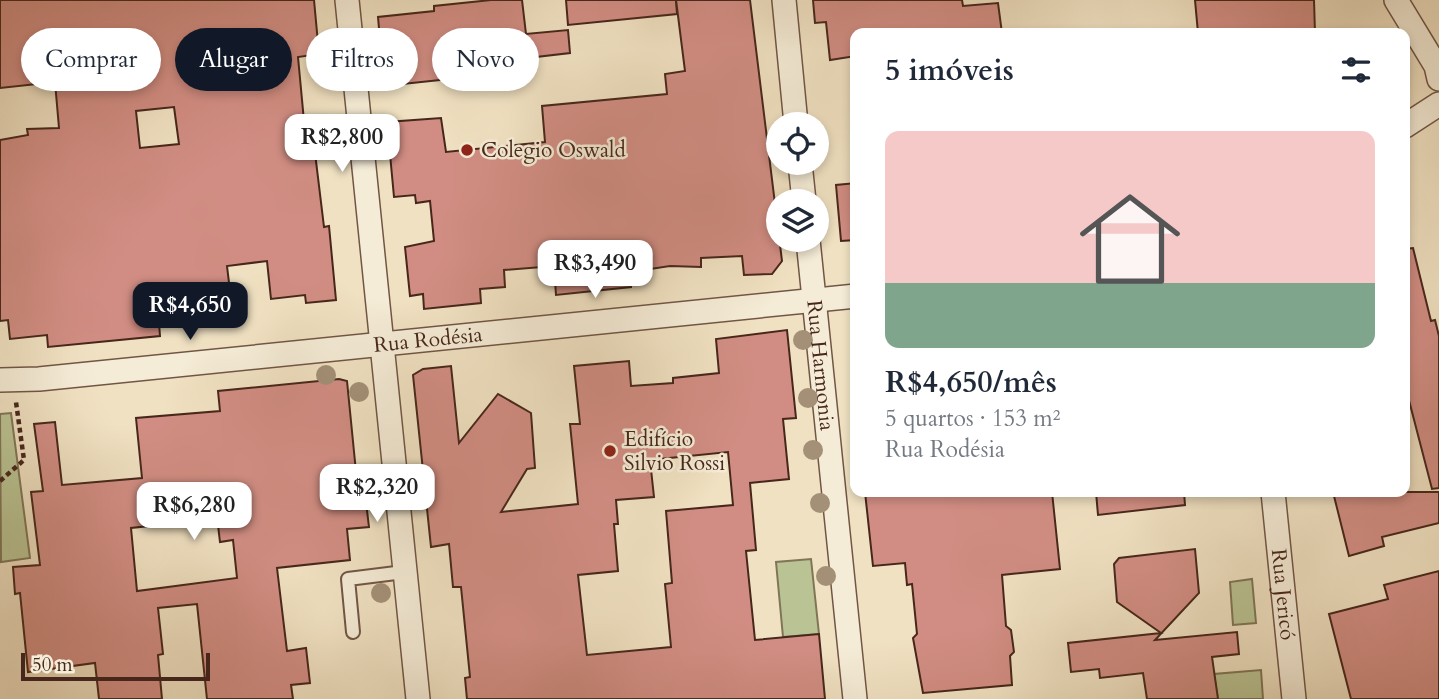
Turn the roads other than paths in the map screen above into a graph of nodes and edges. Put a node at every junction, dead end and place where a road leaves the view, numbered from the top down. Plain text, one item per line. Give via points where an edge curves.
1 (347, 0) edge
2 (784, 0) edge
3 (1396, 0) edge
4 (1439, 79) edge
5 (1439, 104) edge
6 (795, 112) edge
7 (1410, 123) edge
8 (809, 252) edge
9 (850, 297) edge
10 (814, 300) junction
11 (381, 344) junction
12 (7, 381) edge
13 (1274, 497) edge
14 (404, 572) junction
15 (353, 632) dead end
16 (418, 699) edge
17 (855, 699) edge
18 (1294, 699) edge

1 - 11 street
2 - 6 street
3 - 4 street via 1436,66
5 - 7 street
8 - 10 street, Rua Harmonia
9 - 10 street, Rua Rodésia
10 - 11 street, Rua Rodésia
10 - 17 street, Rua Harmonia
11 - 12 street, Rua Rodésia
11 - 14 street
13 - 18 street, Rua Jericó
14 - 15 lane via 348,579
14 - 16 street

